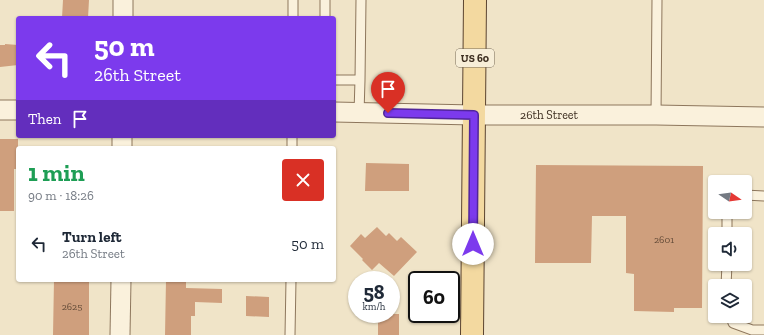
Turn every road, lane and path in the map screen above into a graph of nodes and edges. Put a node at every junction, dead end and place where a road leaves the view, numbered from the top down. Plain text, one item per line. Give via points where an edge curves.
1 (123, 0) edge
2 (293, 0) edge
3 (326, 0) edge
4 (361, 0) edge
5 (475, 0) edge
6 (658, 0) edge
7 (123, 16) edge
8 (293, 16) edge
9 (325, 16) edge
10 (336, 80) edge
11 (360, 80) junction
12 (0, 110) edge
13 (16, 110) edge
14 (336, 112) edge
15 (359, 113) junction
16 (474, 115) junction
17 (656, 115) junction
18 (764, 117) edge
19 (752, 195) edge
20 (764, 196) edge
21 (121, 282) edge
22 (291, 282) edge
23 (733, 323) edge
24 (764, 330) edge
25 (120, 335) edge
26 (290, 335) edge
27 (472, 335) edge

1 - 7 street
2 - 8 lane
3 - 9 lane
4 - 11 lane
5 - 16 main road, US 60
6 - 17 lane
10 - 11 lane
11 - 15 lane
12 - 13 street
14 - 15 street, 26th Street
15 - 16 street, 26th Street
16 - 17 street, 26th Street
16 - 27 main road, US 60
17 - 18 street, 26th Street
19 - 20 lane
21 - 25 street
22 - 26 lane
23 - 24 lane via 752,330

